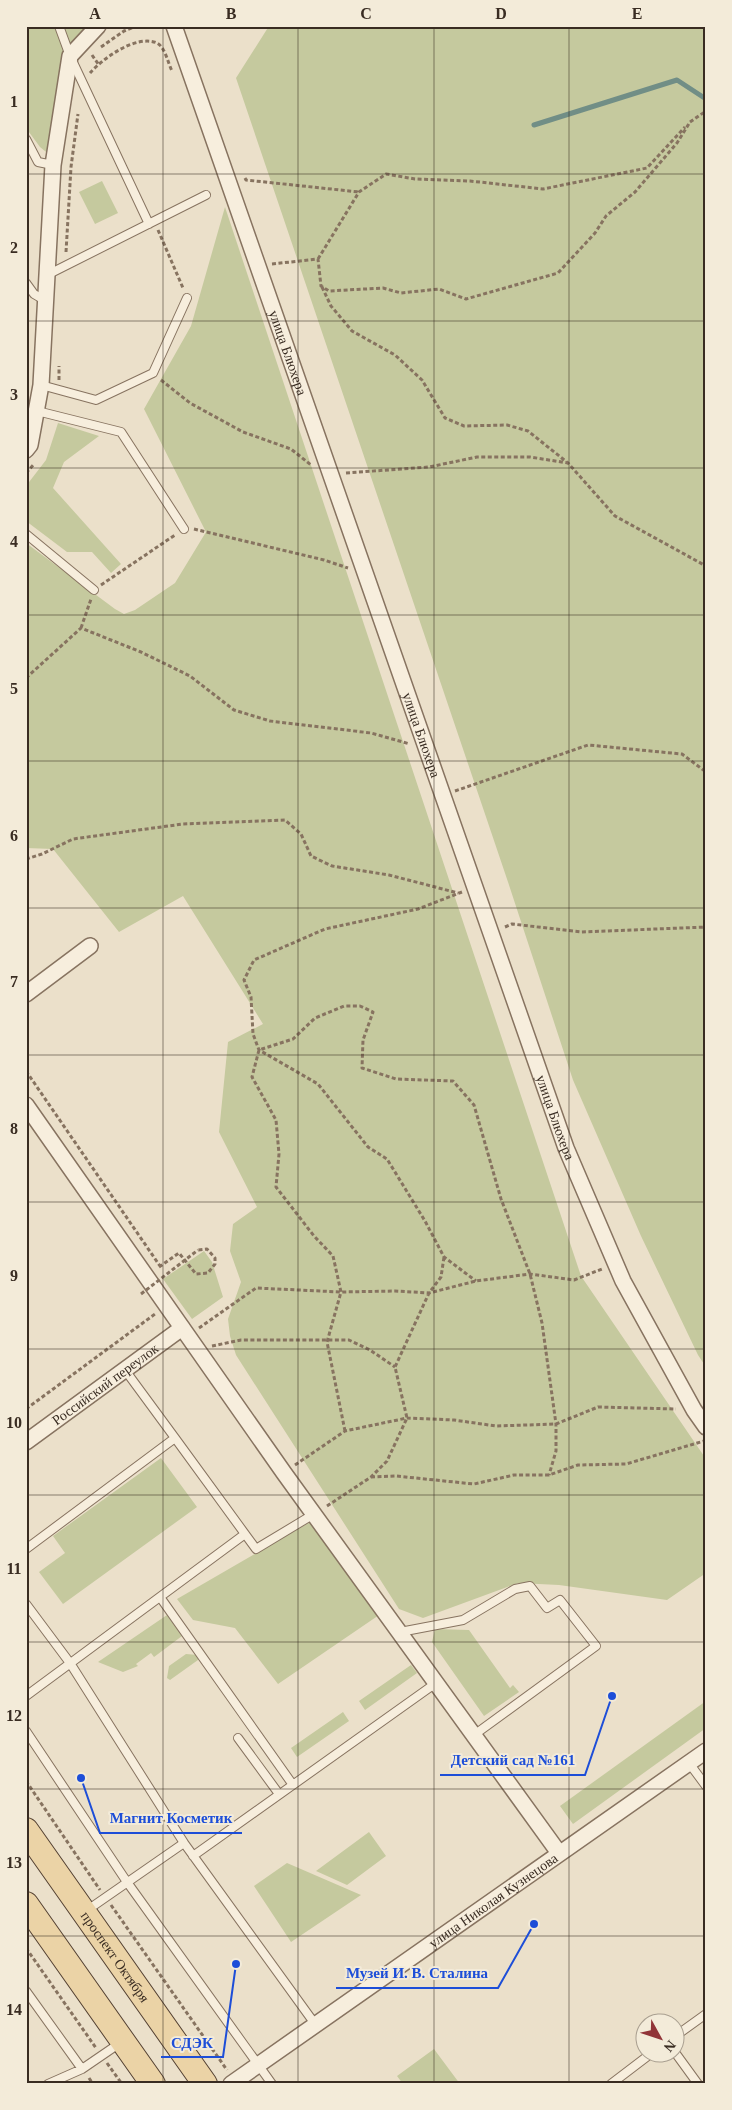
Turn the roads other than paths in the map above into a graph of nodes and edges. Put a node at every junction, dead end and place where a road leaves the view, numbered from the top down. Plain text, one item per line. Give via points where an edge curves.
1 (59, 26) edge
2 (98, 26) edge
3 (174, 26) edge
4 (70, 56) junction
5 (26, 139) edge
6 (53, 166) junction
7 (206, 196) dead end
8 (152, 223) junction
9 (49, 274) junction
10 (26, 283) edge
11 (187, 298) road end
12 (46, 301) junction
13 (41, 385) junction
14 (37, 411) junction
15 (32, 453) edge
16 (184, 529) road end
17 (26, 534) edge
18 (94, 590) road end
19 (90, 946) dead end
20 (26, 994) edge
21 (26, 1106) edge
22 (189, 1337) junction
23 (125, 1370) junction
24 (706, 1427) edge
25 (175, 1438) junction
26 (26, 1442) edge
27 (314, 1514) junction
28 (246, 1534) junction
29 (26, 1548) edge
30 (160, 1597) junction
31 (26, 1604) edge
32 (400, 1632) junction
33 (70, 1663) junction
34 (436, 1682) junction
35 (26, 1696) edge
36 (26, 1731) edge
37 (474, 1735) junction
38 (238, 1738) dead end
39 (706, 1751) edge
40 (689, 1763) junction
41 (293, 1785) junction
42 (706, 1786) edge
43 (279, 1794) junction
44 (26, 1830) edge
45 (184, 1843) junction
46 (560, 1853) junction
47 (193, 1856) junction
48 (128, 1882) junction
49 (26, 1904) edge
50 (84, 1912) junction
51 (26, 1991) edge
52 (706, 2014) edge
53 (315, 2024) junction
54 (684, 2030) edge
55 (123, 2041) junction
56 (640, 2062) edge
57 (682, 2062) edge
58 (258, 2064) junction
59 (82, 2069) junction
60 (233, 2082) edge
61 (48, 2084) edge
62 (153, 2084) edge
63 (205, 2084) edge
64 (272, 2084) edge
65 (610, 2084) edge
66 (698, 2084) edge

1 - 4 lane
2 - 4 street
3 - 24 street, улица Блюхера via 566,1148 623,1281
4 - 6 street
4 - 8 lane
5 - 6 lane via 38,162
6 - 9 street
7 - 8 lane
8 - 9 lane
9 - 12 street
10 - 12 lane via 34,294
11 - 13 lane via 153,373 96,400
12 - 13 street
13 - 14 street
14 - 15 street via 30,445
14 - 16 lane via 121,432
17 - 18 lane
19 - 20 street
21 - 22 street
22 - 23 street, Российский переулок
22 - 27 street
23 - 25 lane
23 - 26 street, Российский переулок
25 - 28 lane
25 - 29 lane
27 - 28 lane via 256,1549
27 - 32 street
28 - 30 lane
30 - 33 lane
30 - 41 lane
31 - 33 lane
32 - 34 street
32 - 37 lane via 463,1620 516,1589 530,1586 547,1608 560,1600 596,1646
33 - 35 lane
33 - 45 lane
34 - 37 street
34 - 41 lane
36 - 48 lane
37 - 46 street
38 - 43 lane
39 - 40 street, улица Николая Кузнецова
40 - 42 lane
40 - 46 street, улица Николая Кузнецова
41 - 43 lane
43 - 47 lane
44 - 50 main road, проспект Октября
45 - 47 lane
45 - 48 lane
46 - 53 street, улица Николая Кузнецова
47 - 53 lane
48 - 50 lane
48 - 58 lane
49 - 55 main road
50 - 63 main road, проспект Октября
51 - 59 lane
52 - 54 lane
53 - 58 street, улица Николая Кузнецова
55 - 59 lane
55 - 62 main road
56 - 65 lane
57 - 66 lane
58 - 60 street, улица Николая Кузнецова
58 - 64 lane
59 - 61 lane

